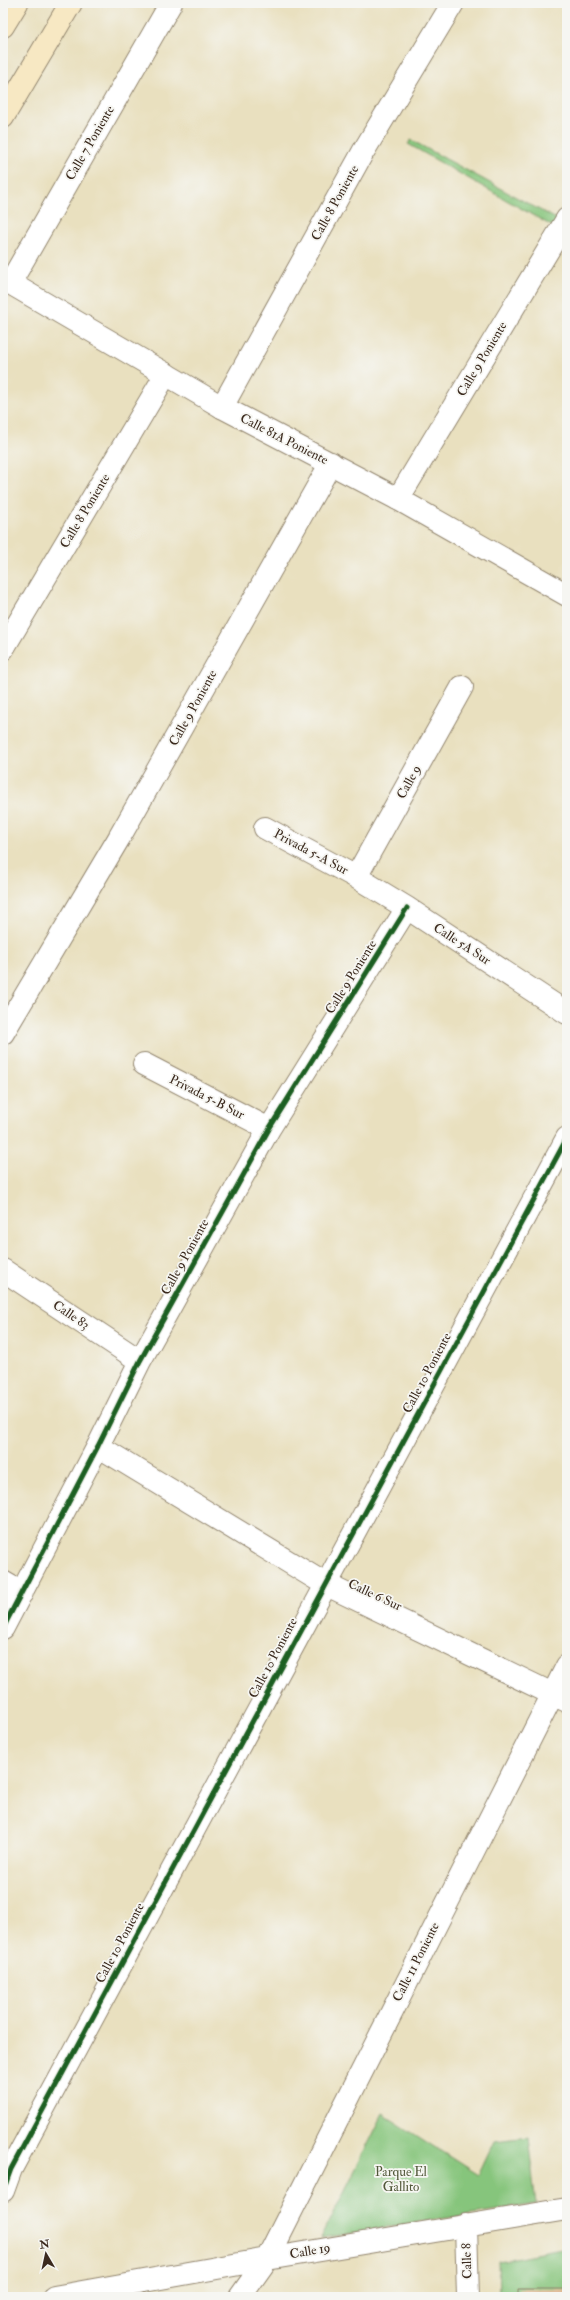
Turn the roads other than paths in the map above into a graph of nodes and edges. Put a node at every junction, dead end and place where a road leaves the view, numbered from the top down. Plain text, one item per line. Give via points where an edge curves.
1 (17, 3) edge
2 (71, 3) edge
3 (171, 3) edge
4 (454, 3) edge
5 (3, 26) edge
6 (3, 117) edge
7 (567, 219) edge
8 (6, 281) edge
9 (166, 374) junction
10 (222, 407) junction
11 (331, 463) junction
12 (398, 499) junction
13 (567, 595) edge
14 (3, 649) edge
15 (462, 687) dead end
16 (265, 828) dead end
17 (356, 877) junction
18 (407, 908) junction
19 (567, 1013) edge
20 (3, 1033) edge
21 (144, 1064) dead end
22 (269, 1129) junction
23 (567, 1138) edge
24 (3, 1270) edge
25 (140, 1361) junction
26 (98, 1446) junction
27 (3, 1582) edge
28 (325, 1584) junction
29 (22, 1593) junction
30 (3, 1628) edge
31 (567, 1666) edge
32 (560, 1696) edge
33 (7, 2167) edge
34 (3, 2191) edge
35 (567, 2209) edge
36 (466, 2225) junction
37 (267, 2259) junction
38 (54, 2297) edge
39 (240, 2297) edge
40 (468, 2297) edge

1 - 5 main road
2 - 6 main road
3 - 8 street, Calle 7 Poniente
4 - 10 street, Calle 8 Poniente via 363,152
7 - 12 street, Calle 9 Poniente
8 - 9 street, Calle 81A Poniente
9 - 10 street, Calle 81A Poniente
9 - 14 street, Calle 8 Poniente
10 - 11 street, Calle 81A Poniente
11 - 12 street, Calle 81A Poniente
11 - 20 street, Calle 9 Poniente via 119,838
12 - 13 street, Calle 81A Poniente
15 - 17 street, Calle 9
16 - 17 street, Privada 5-A Sur
17 - 18 street, Calle 5A Sur
18 - 19 street, Calle 5A Sur
18 - 22 street, Calle 9 Poniente
21 - 22 street, Privada 5-B Sur
22 - 25 street, Calle 9 Poniente
23 - 28 street, Calle 10 Poniente
24 - 25 street, Calle 83
25 - 26 street, Calle 9 Poniente
26 - 28 street, Calle 6 Sur
26 - 29 street, Calle 9 Poniente
27 - 29 street
28 - 32 street, Calle 6 Sur
28 - 33 street, Calle 10 Poniente
29 - 30 street, Calle 9 Poniente
31 - 32 street, Calle 11 Poniente
32 - 37 street, Calle 11 Poniente
33 - 34 street, Calle 10 Poniente
35 - 36 street, Calle 19
36 - 37 street, Calle 19
36 - 40 street, Calle 8
37 - 38 street, Calle 19
37 - 39 street, Calle 11 Poniente

